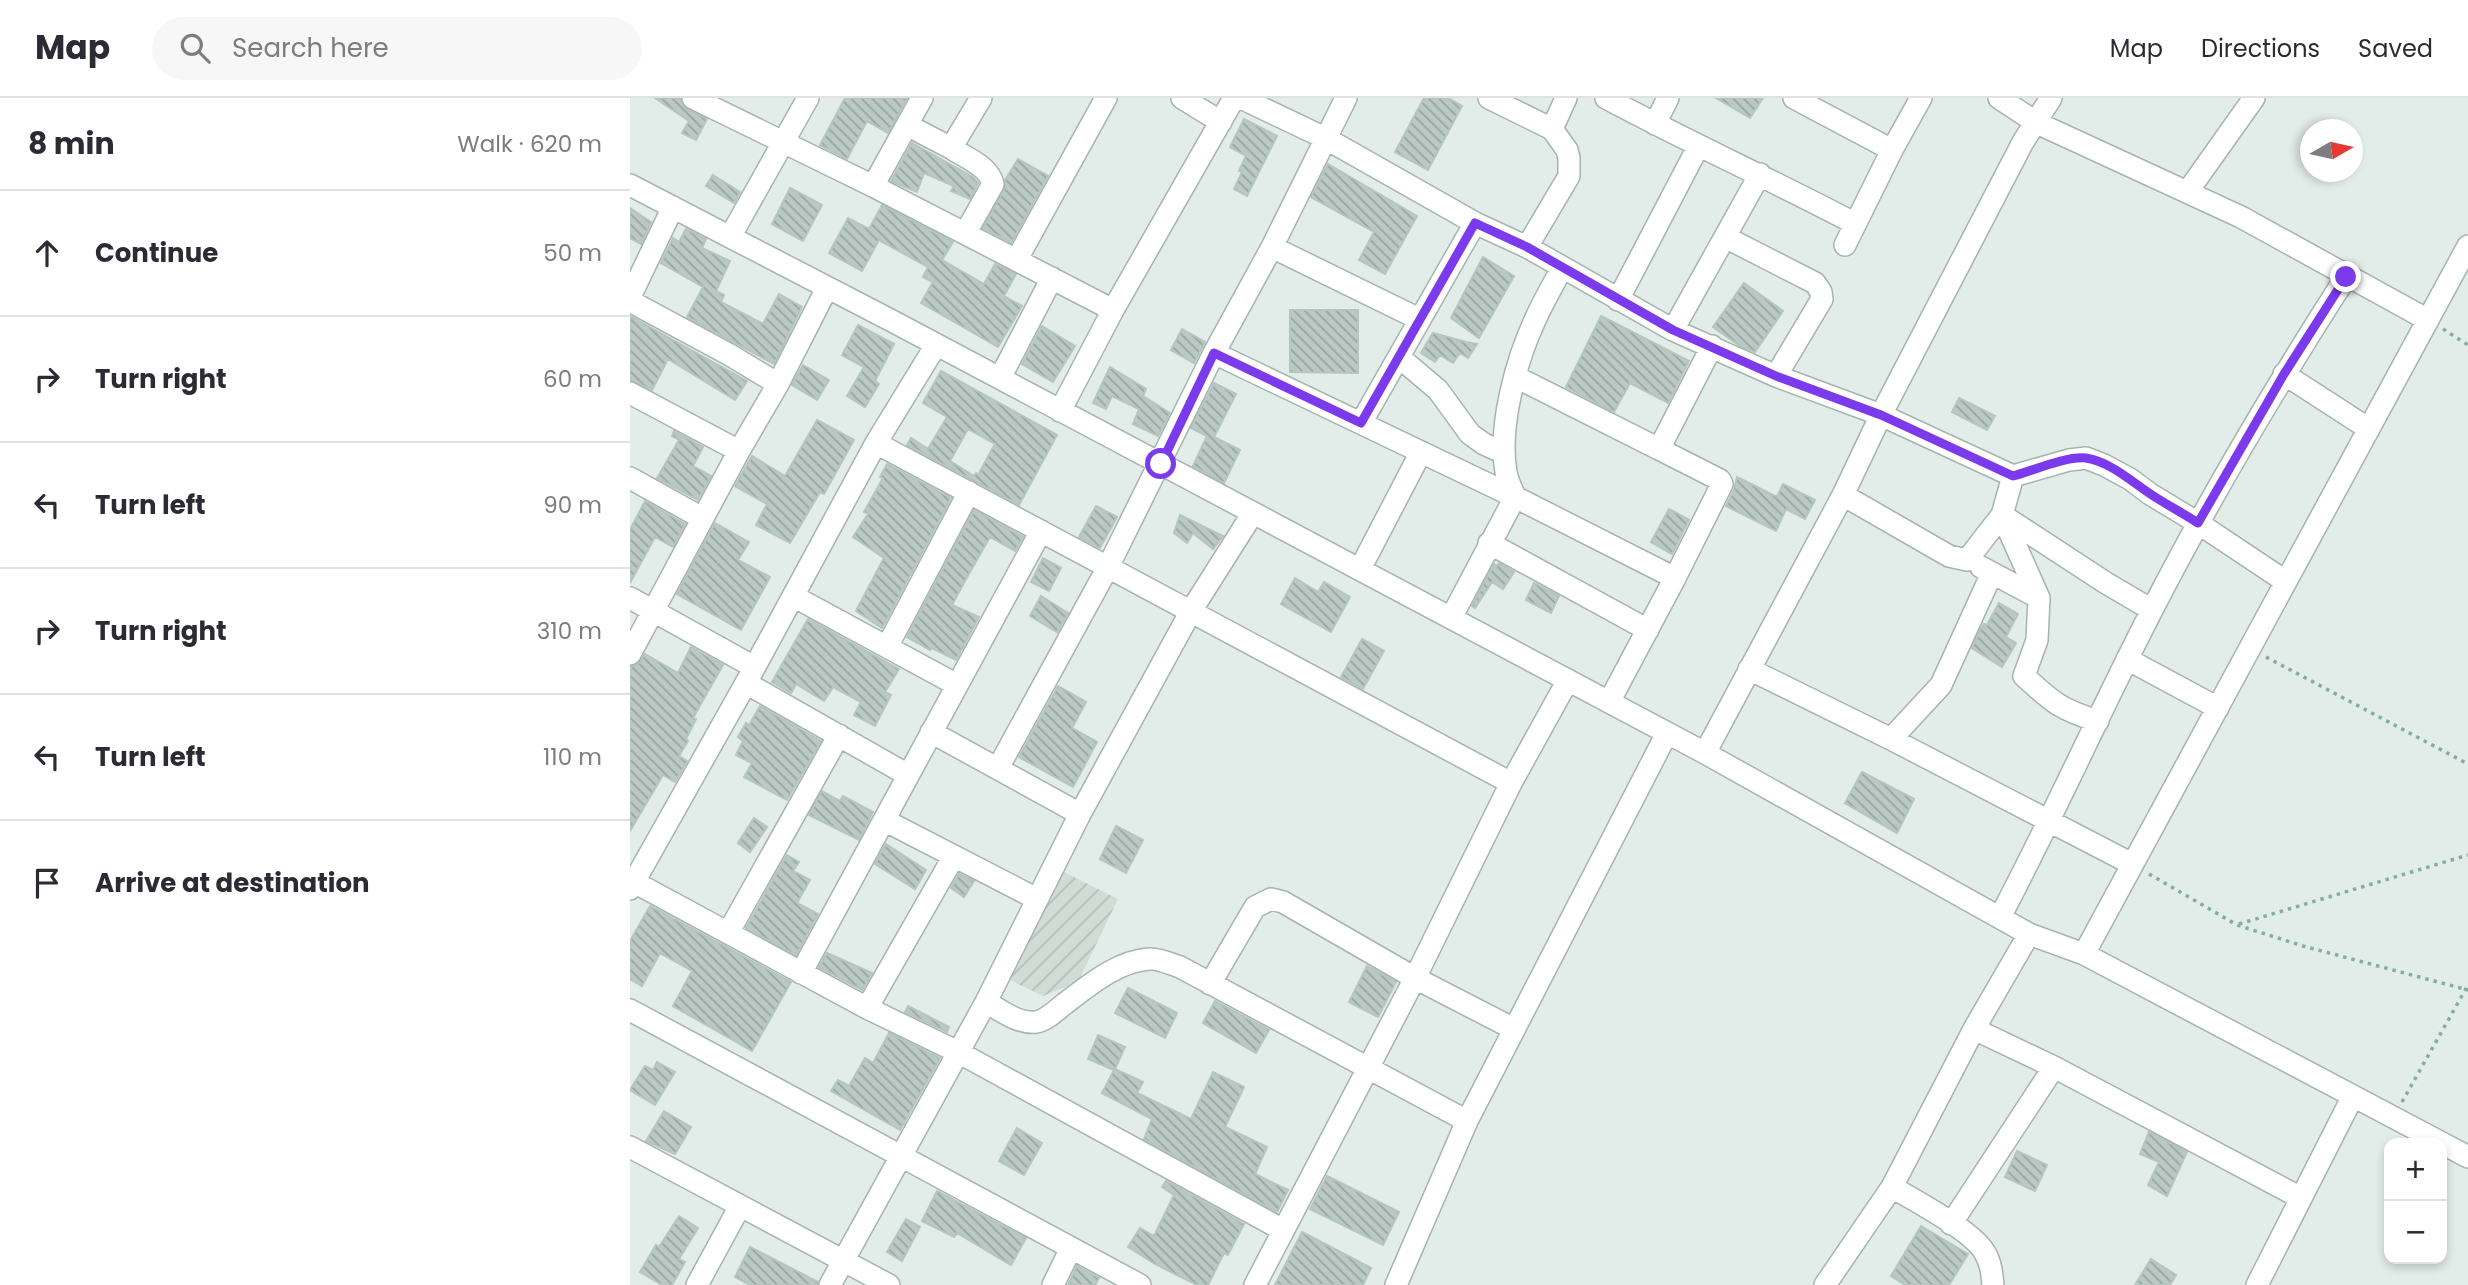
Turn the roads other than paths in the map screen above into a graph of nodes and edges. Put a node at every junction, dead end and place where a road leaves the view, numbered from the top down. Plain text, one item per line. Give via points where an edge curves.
1 (695, 98) edge
2 (808, 98) edge
3 (922, 98) edge
4 (981, 98) edge
5 (1106, 98) edge
6 (1182, 98) edge
7 (1234, 98) edge
8 (1241, 98) edge
9 (1346, 98) edge
10 (1489, 98) edge
11 (1566, 98) edge
12 (1606, 98) edge
13 (1668, 98) edge
14 (1794, 98) edge
15 (1921, 98) edge
16 (1999, 98) edge
17 (2052, 98) edge
18 (2254, 98) edge
19 (1221, 122) junction
20 (2036, 123) junction
21 (1655, 124) junction
22 (907, 125) junction
23 (1552, 129) junction
24 (1325, 138) junction
25 (782, 142) junction
26 (1698, 147) junction
27 (951, 148) junction
28 (1892, 150) junction
29 (1760, 174) junction
30 (630, 185) edge
31 (873, 186) junction
32 (2188, 191) junction
33 (673, 207) junction
34 (1475, 223) junction
35 (1854, 223) junction
36 (966, 232) junction
37 (730, 237) junction
38 (1725, 237) junction
39 (1845, 246) dead end
40 (2468, 246) edge
41 (1272, 247) junction
42 (1527, 247) junction
43 (1017, 258) junction
44 (1562, 268) junction
45 (2346, 277) junction
46 (1052, 278) junction
47 (827, 288) junction
48 (630, 299) edge
49 (1618, 300) junction
50 (1113, 310) junction
51 (1419, 319) junction
52 (2428, 320) junction
53 (1673, 330) junction
54 (936, 345) junction
55 (1712, 346) junction
56 (1214, 353) junction
57 (1399, 357) junction
58 (2284, 374) junction
59 (1776, 376) junction
60 (1516, 377) junction
61 (1000, 378) junction
62 (778, 384) junction
63 (630, 393) edge
64 (1060, 411) junction
65 (1881, 415) junction
66 (1361, 423) junction
67 (2369, 429) junction
68 (876, 443) junction
69 (1659, 449) junction
70 (739, 451) junction
71 (1421, 452) junction
72 (1504, 453) junction
73 (1161, 464) junction
74 (2013, 476) junction
75 (630, 478) edge
76 (970, 492) junction
77 (1843, 495) junction
78 (1515, 497) junction
79 (1254, 513) junction
80 (2002, 515) junction
81 (702, 518) junction
82 (2198, 523) junction
83 (1041, 531) junction
84 (1489, 543) junction
85 (1967, 560) junction
86 (1108, 567) junction
87 (1360, 569) junction
88 (1992, 573) junction
89 (1675, 578) junction
90 (2285, 581) junction
91 (793, 596) junction
92 (630, 598) edge
93 (2039, 598) junction
94 (2152, 610) junction
95 (654, 611) junction
96 (1191, 611) junction
97 (1451, 618) junction
98 (1648, 630) junction
99 (887, 647) junction
100 (630, 654) edge
101 (2127, 659) junction
102 (1749, 669) junction
103 (750, 675) junction
104 (1568, 680) junction
105 (957, 685) junction
106 (1609, 702) junction
107 (2218, 708) junction
108 (2098, 721) junction
109 (931, 733) junction
110 (1667, 733) junction
111 (839, 735) junction
112 (1891, 739) junction
113 (1705, 752) junction
114 (998, 768) junction
115 (908, 775) junction
116 (1511, 783) junction
117 (1080, 814) junction
118 (884, 820) junction
119 (2050, 822) junction
120 (954, 856) junction
121 (2132, 864) junction
122 (632, 886) edge
123 (1037, 899) junction
124 (2000, 917) junction
125 (728, 933) junction
126 (2029, 934) junction
127 (2084, 954) junction
128 (801, 973) junction
129 (1415, 978) junction
130 (1210, 984) junction
131 (986, 1002) junction
132 (867, 1008) junction
133 (630, 1010) edge
134 (1514, 1029) junction
135 (1973, 1029) junction
136 (958, 1052) junction
137 (2054, 1067) junction
138 (1367, 1068) junction
139 (2353, 1096) junction
140 (1467, 1121) junction
141 (2432, 1138) edge
142 (2447, 1146) edge
143 (631, 1151) edge
144 (900, 1156) junction
145 (2468, 1157) edge
146 (1892, 1187) junction
147 (2301, 1198) junction
148 (740, 1206) junction
149 (1951, 1224) junction
150 (1283, 1230) junction
151 (1071, 1248) junction
152 (843, 1261) junction
153 (697, 1285) edge
154 (830, 1285) edge
155 (888, 1285) edge
156 (1053, 1285) edge
157 (1140, 1285) edge
158 (1255, 1285) edge
159 (1396, 1285) edge
160 (1825, 1285) edge
161 (1993, 1285) edge
162 (2257, 1285) edge

1 - 25 street
2 - 25 street
3 - 22 street
4 - 27 street
5 - 43 street
6 - 19 street
7 - 19 street
8 - 24 street
9 - 24 street
10 - 23 street
11 - 23 street
12 - 21 street
13 - 21 street
14 - 28 street
15 - 28 street
16 - 20 street
17 - 20 street
18 - 32 street
19 - 50 street
20 - 32 street
20 - 65 street
21 - 26 street
22 - 27 street
22 - 31 street
23 - 42 street via 1567,149 1570,171
24 - 34 street
24 - 41 street
25 - 31 street
25 - 37 street
26 - 29 street
26 - 49 street
27 - 36 street via 984,169 993,184
28 - 35 street
29 - 35 street
29 - 38 street
30 - 33 street
31 - 36 street
32 - 45 street
33 - 37 street
33 - 48 street
34 - 42 street
34 - 51 street
35 - 39 street
36 - 43 street
37 - 47 street
38 - 53 street
38 - 59 street via 1815,283 1821,292 1822,299
40 - 52 street
41 - 51 street
41 - 56 street
42 - 44 street
43 - 46 street
44 - 49 street
44 - 60 street via 1530,332
45 - 52 street
45 - 58 street
46 - 50 street
46 - 61 street
47 - 54 street
47 - 62 street
48 - 62 street
49 - 53 street
50 - 64 street
51 - 57 street
52 - 67 street
53 - 55 street
54 - 61 street
54 - 68 street
55 - 59 street
55 - 69 street
56 - 66 street
56 - 73 street
57 - 66 street
57 - 72 street via 1438,390 1470,434
58 - 67 street
58 - 82 street
59 - 65 street
60 - 69 street
60 - 72 street via 1505,420
61 - 64 street
62 - 70 street
63 - 70 street
64 - 73 street
65 - 74 street
65 - 77 street
66 - 71 street
67 - 90 street
68 - 76 street
68 - 91 street
69 - 89 street via 1722,484
70 - 81 street
71 - 78 street
71 - 87 street
72 - 78 street
73 - 79 street
73 - 86 street
74 - 80 street
74 - 82 street via 2086,458 2130,479
75 - 81 street
76 - 83 street
76 - 99 street
77 - 85 street via 1950,556
77 - 102 street
78 - 84 street
78 - 89 street
79 - 87 street
79 - 96 street
80 - 85 street
80 - 93 street
80 - 94 street
81 - 95 street
82 - 90 street
82 - 94 street
83 - 86 street
83 - 105 street
84 - 97 street
84 - 98 street
85 - 88 street
86 - 96 street
86 - 114 street
87 - 97 street
88 - 93 street
88 - 112 street via 1941,685
89 - 98 street
90 - 107 street
91 - 99 street
91 - 103 street
92 - 95 street
93 - 108 street via 2037,640 2024,676 2071,713
94 - 101 street
95 - 100 street
95 - 103 street
96 - 116 street
96 - 117 street
97 - 104 street
98 - 106 street
99 - 105 street
101 - 107 street
101 - 108 street
102 - 112 street
102 - 113 street
103 - 111 street
103 - 122 street
104 - 106 street
104 - 116 street
105 - 109 street
106 - 110 street
107 - 121 street
108 - 119 street
109 - 114 street
109 - 115 street
110 - 113 street
110 - 134 street
111 - 115 street
111 - 125 street
112 - 119 street
113 - 124 street
114 - 117 street
115 - 118 street
116 - 129 street
117 - 123 street
118 - 120 street
118 - 128 street
119 - 121 street
119 - 124 street
120 - 123 street
120 - 132 street
121 - 127 street
122 - 125 street
123 - 131 street
124 - 126 street
125 - 128 street
126 - 127 street
126 - 135 street
127 - 139 street
128 - 132 street
129 - 130 street via 1271,899 1255,907
129 - 134 street
129 - 138 street
130 - 131 street via 1180,967 1149,959 1094,982 1037,1022 1014,1018
130 - 138 street
131 - 136 street
132 - 136 street
133 - 144 street
134 - 140 street
135 - 137 street
135 - 146 street
136 - 144 street
136 - 150 street
137 - 147 street
137 - 149 street
138 - 140 street
138 - 150 street
139 - 141 street
139 - 147 street
140 - 159 street
142 - 145 street
143 - 148 street
144 - 151 street
144 - 152 street
146 - 149 street
146 - 160 street
147 - 162 street
148 - 152 street
148 - 153 street
149 - 161 street via 1985,1251
150 - 158 street
151 - 156 street
151 - 157 street
152 - 154 street
152 - 155 street

